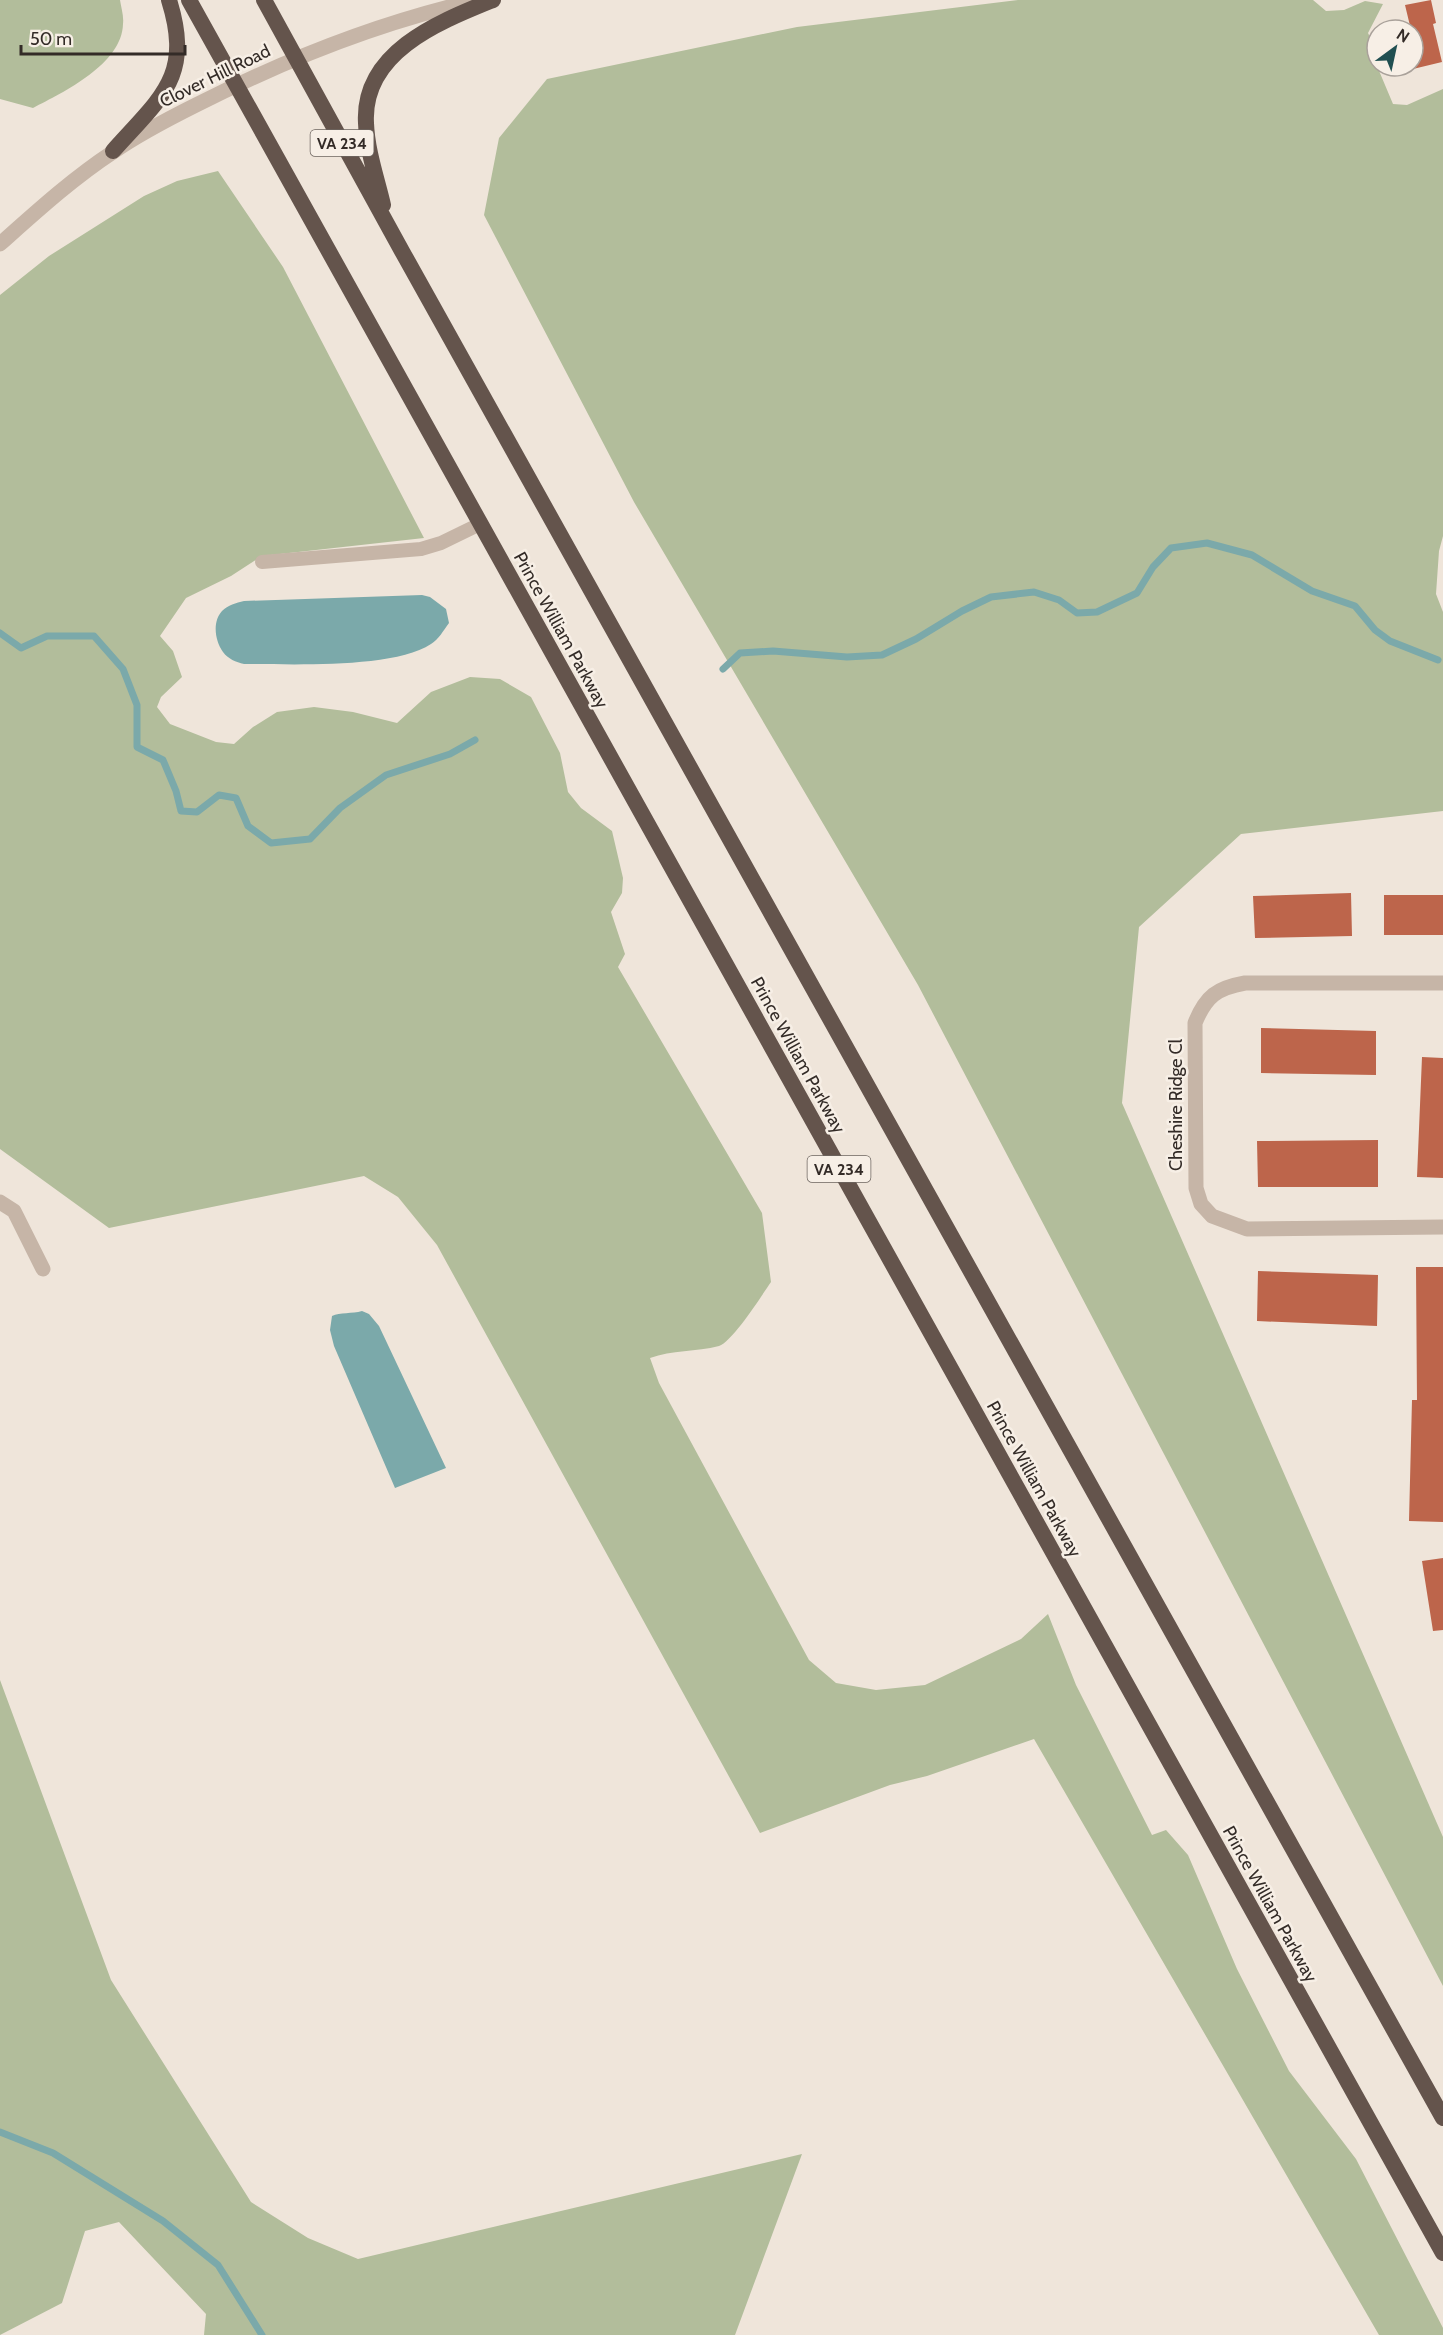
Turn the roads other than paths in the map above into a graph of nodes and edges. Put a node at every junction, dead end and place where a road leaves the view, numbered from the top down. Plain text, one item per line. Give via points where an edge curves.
1 (169, 0) edge
2 (189, 0) edge
3 (264, 0) edge
4 (478, 0) edge
5 (493, 0) edge
6 (296, 59) junction
7 (235, 86) junction
8 (113, 151) junction
9 (388, 226) junction
10 (0, 244) edge
11 (480, 524) junction
12 (262, 562) dead end
13 (1443, 983) edge
14 (0, 1202) edge
15 (1443, 1227) edge
16 (43, 1269) dead end
17 (1443, 2118) edge
18 (1443, 2253) edge

1 - 8 highway via 178,42 175,71 155,103
2 - 7 highway, Prince William Parkway / VA 234
3 - 6 highway, VA 234
4 - 6 street, Clover Hill Road via 372,31
5 - 9 highway via 444,20 403,46 379,74 372,89 366,124
6 - 7 street, Clover Hill Road
6 - 9 highway, VA 234
7 - 8 street, Clover Hill Road
7 - 11 highway, Prince William Parkway / VA 234
8 - 10 street, Clover Hill Road via 64,187
9 - 17 highway, VA 234
11 - 12 lane via 421,549
11 - 18 highway, Prince William Parkway / VA 234
13 - 15 street, Cheshire Ridge Cl via 1245,983 1212,995 1195,1023 1196,1188 1212,1216 1247,1229
14 - 16 street via 14,1211

